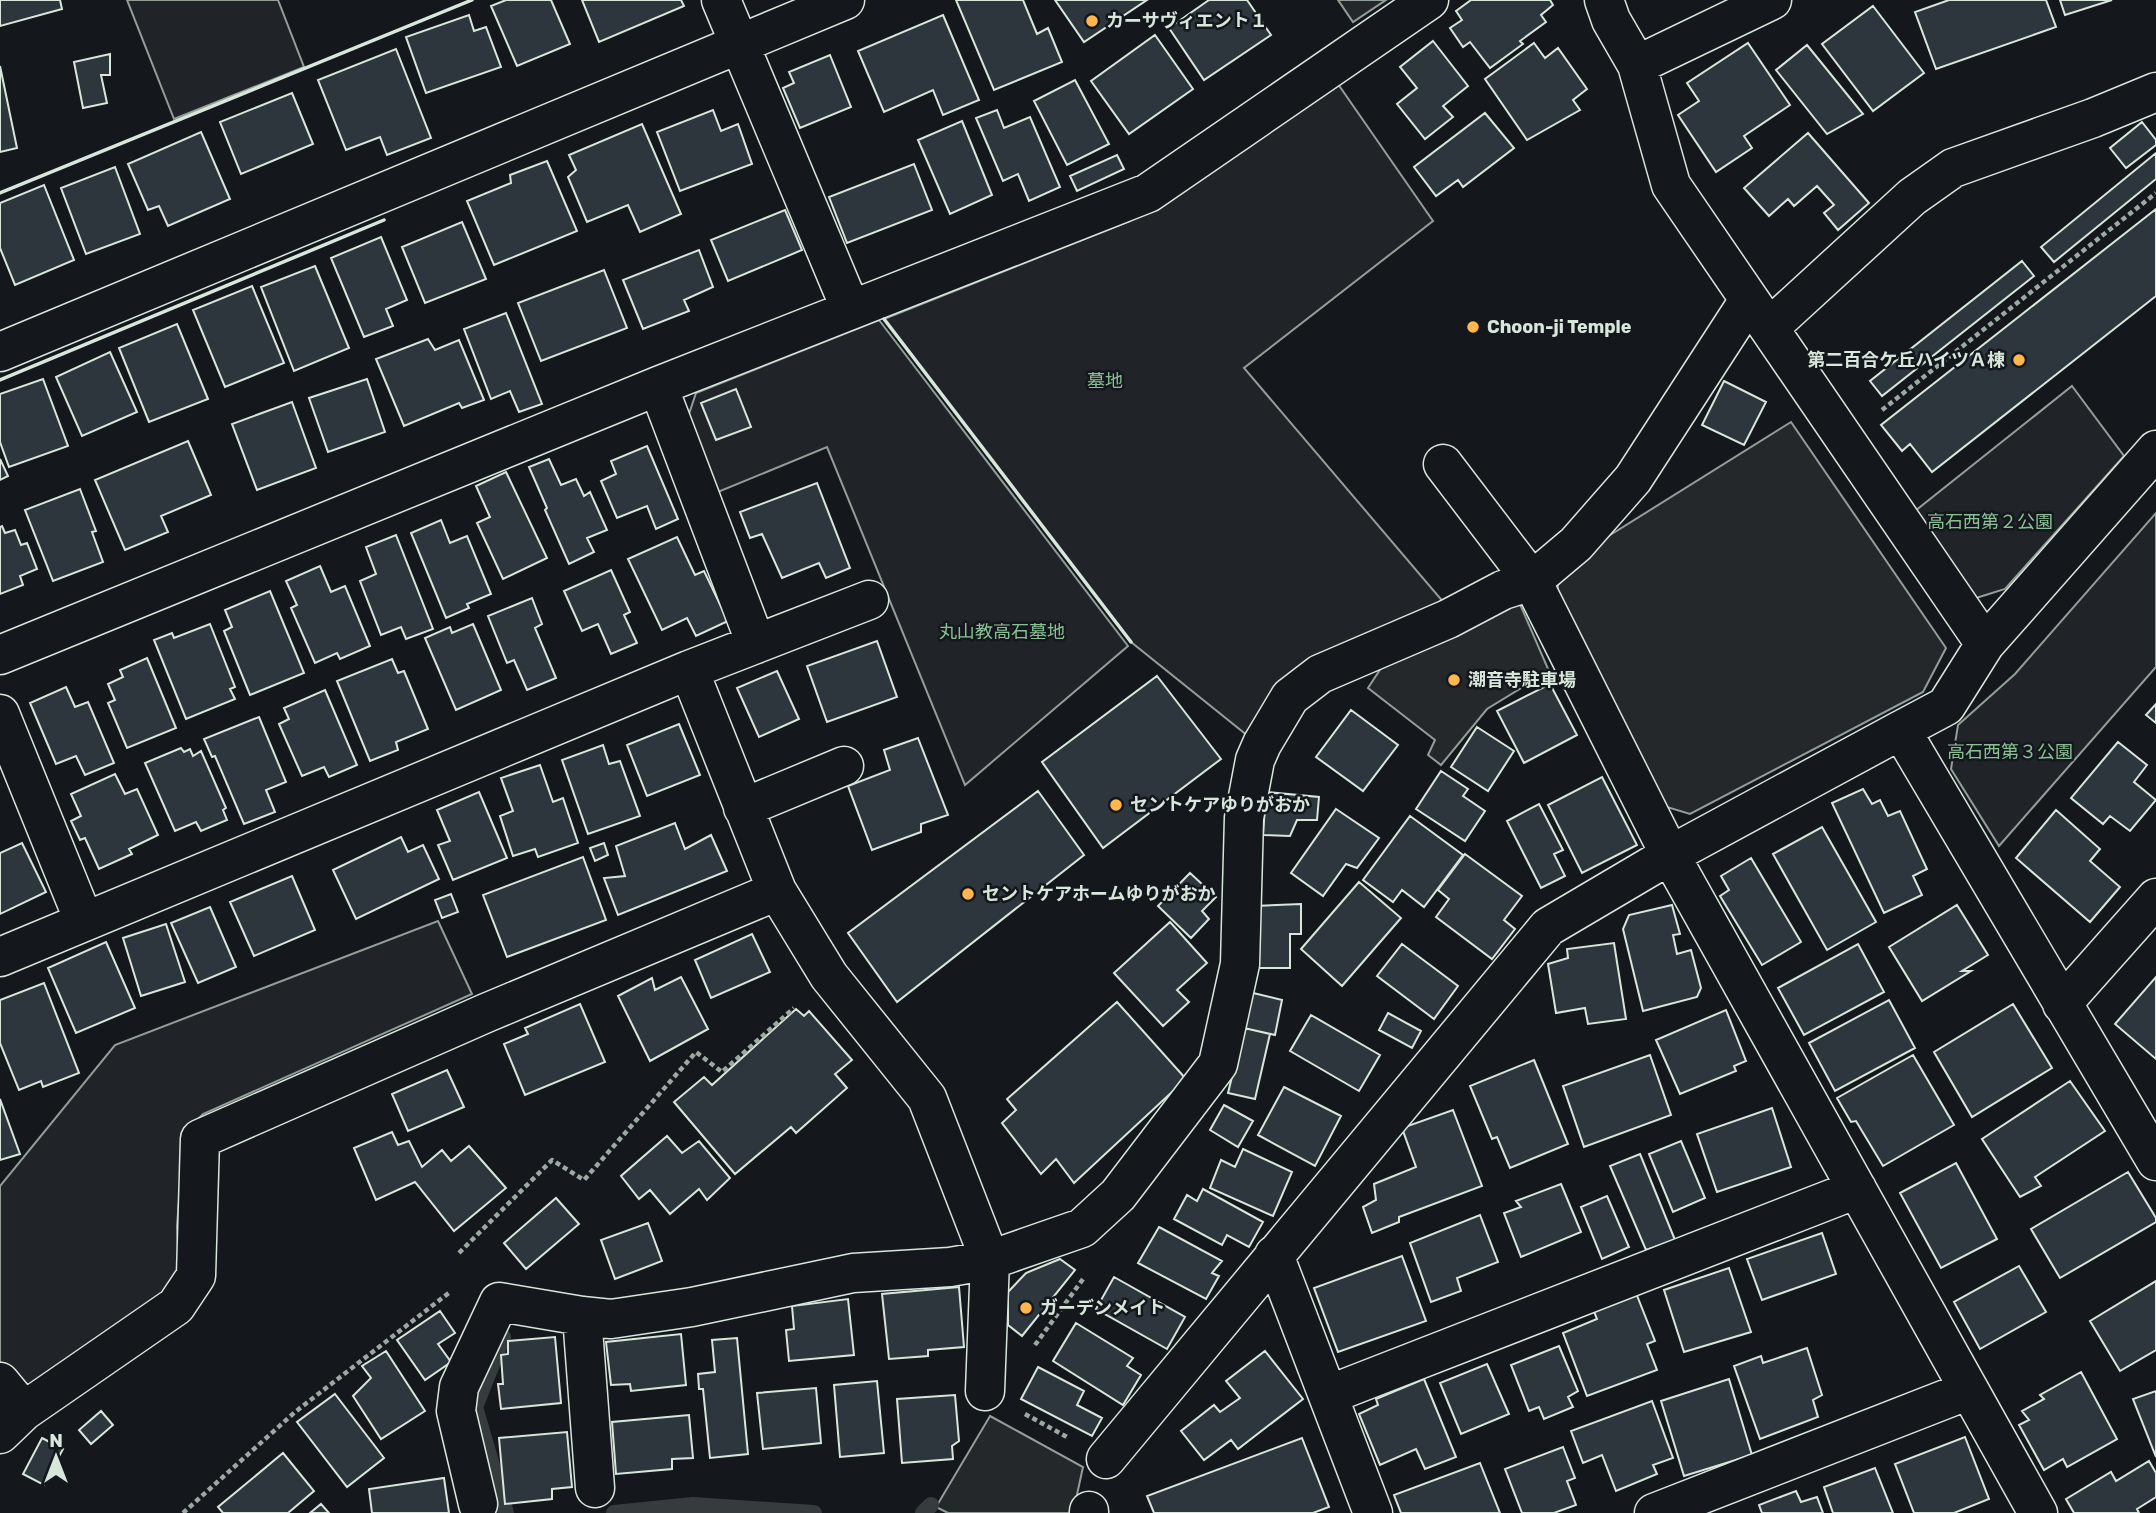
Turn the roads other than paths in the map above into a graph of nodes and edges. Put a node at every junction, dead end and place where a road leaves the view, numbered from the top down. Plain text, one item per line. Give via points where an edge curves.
1 (721, 0) edge
2 (845, 0) edge
3 (1429, 0) edge
4 (1604, 0) edge
5 (1772, 0) edge
6 (740, 44) junction
7 (1637, 65) junction
8 (2156, 92) edge
9 (851, 310) junction
10 (1759, 314) junction
11 (0, 352) edge
12 (658, 386) junction
13 (2156, 450) edge
14 (1443, 464) dead end
15 (1532, 581) junction
16 (869, 600) dead end
17 (1985, 644) junction
18 (756, 645) junction
19 (0, 655) edge
20 (689, 670) junction
21 (0, 714) edge
22 (1901, 730) junction
23 (844, 766) dead end
24 (743, 808) junction
25 (1671, 855) junction
26 (777, 891) junction
27 (2156, 898) edge
28 (84, 921) junction
29 (0, 957) edge
30 (2062, 1004) junction
31 (2156, 1161) edge
32 (1857, 1189) junction
33 (1274, 1255) junction
34 (990, 1260) junction
35 (582, 1316) junction
36 (0, 1382) edge
37 (1969, 1390) junction
38 (985, 1391) road end
39 (1328, 1395) junction
40 (8, 1421) edge
41 (1106, 1459) road end
42 (595, 1488) dead end
43 (478, 1504) dead end
44 (1373, 1513) edge
45 (1654, 1513) edge
46 (2038, 1513) edge

1 - 6 street
2 - 6 street
3 - 9 street via 1148,193
4 - 7 street
5 - 7 street
6 - 9 street
6 - 11 street
7 - 10 street via 1671,185
8 - 10 street via 1953,168
9 - 12 street
10 - 15 street via 1633,478 1576,544
10 - 17 street
12 - 18 street
12 - 19 street
13 - 17 street
14 - 15 street
15 - 25 street
15 - 34 street via 1320,674 1290,697 1262,744 1253,772 1244,818 1240,964 1218,1064 1118,1195 1082,1228
16 - 18 street
17 - 22 street via 1946,706
18 - 20 street
20 - 24 street
20 - 28 street
21 - 28 street
22 - 25 street
22 - 30 street
23 - 24 street
24 - 26 street
25 - 32 street
25 - 33 street via 1548,927
26 - 34 street via 829,976 927,1098
26 - 40 street via 200,1139 196,1276 176,1306
27 - 30 street
28 - 29 street
30 - 31 street
32 - 37 street
32 - 39 street
33 - 39 street
33 - 41 street
34 - 35 street via 853,1273 611,1319
34 - 38 street
35 - 42 street
35 - 43 street via 499,1302 459,1387 456,1411
36 - 40 street
37 - 45 street
37 - 46 street
39 - 44 street

